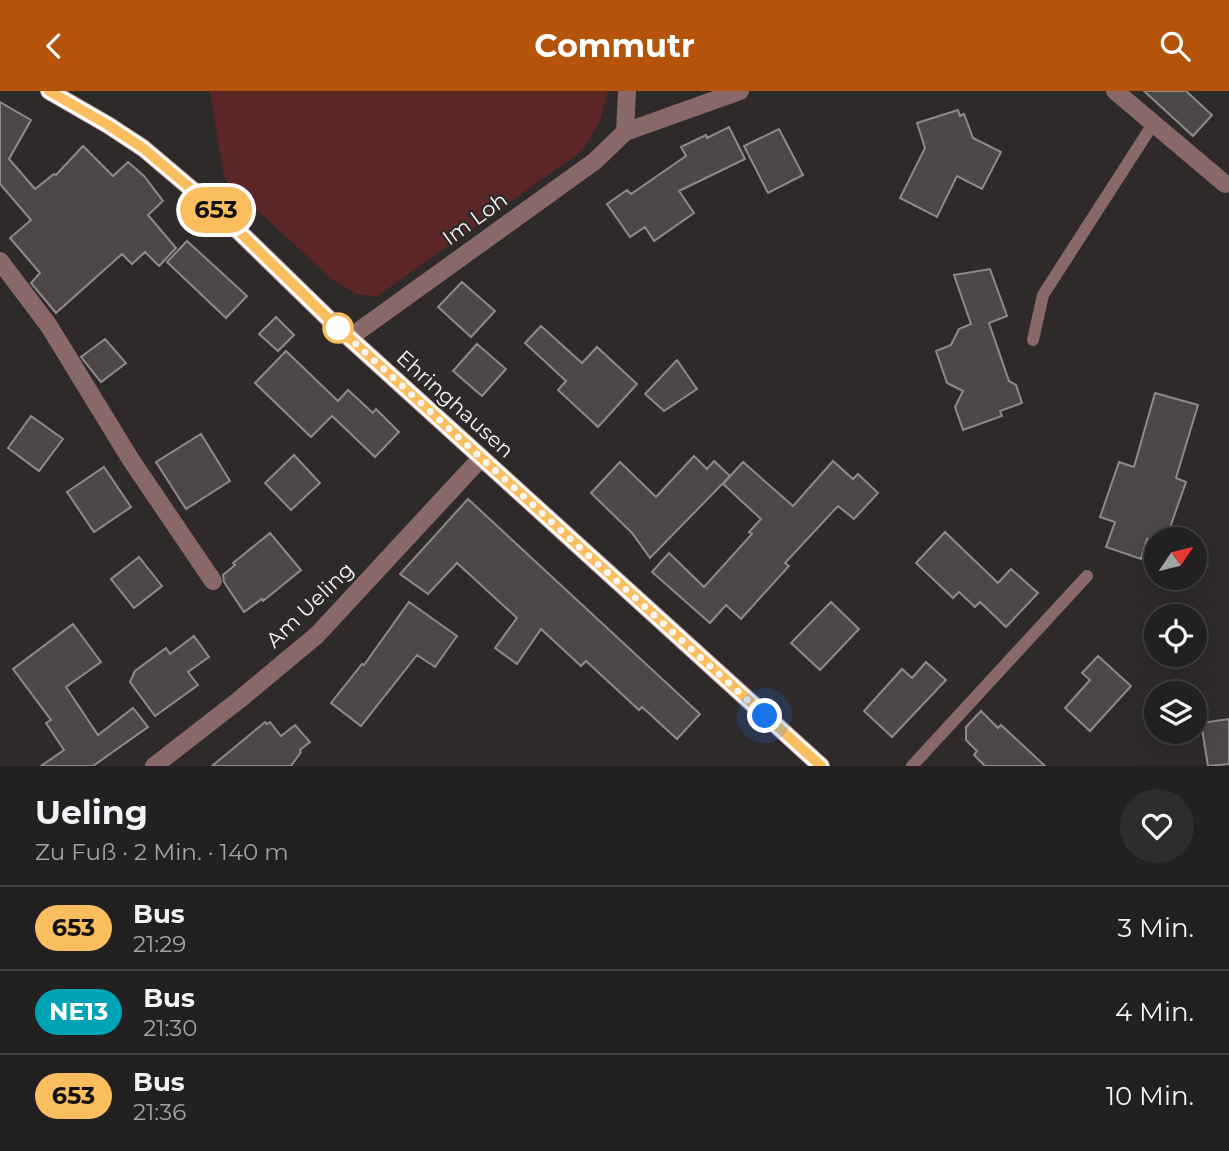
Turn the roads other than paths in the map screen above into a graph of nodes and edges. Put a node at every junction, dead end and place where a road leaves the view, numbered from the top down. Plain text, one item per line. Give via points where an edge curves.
1 (49, 91) edge
2 (627, 91) edge
3 (740, 91) edge
4 (1115, 91) edge
5 (1153, 124) junction
6 (625, 132) junction
7 (1225, 184) dead end
8 (0, 261) edge
9 (349, 338) junction
10 (1033, 340) dead end
11 (481, 458) junction
12 (1087, 576) dead end
13 (213, 581) dead end
14 (154, 766) edge
15 (821, 766) edge
16 (912, 766) edge

1 - 9 main road, Ehringhausen via 108,125 172,172
2 - 6 street
3 - 6 street, Im Loh
4 - 5 street
5 - 7 street
5 - 10 lane via 1043,295
6 - 9 street, Im Loh via 595,161
8 - 13 street via 49,325 131,460
9 - 11 main road, Ehringhausen
11 - 14 street, Am Ueling via 317,635
11 - 15 main road, Ehringhausen
12 - 16 lane

